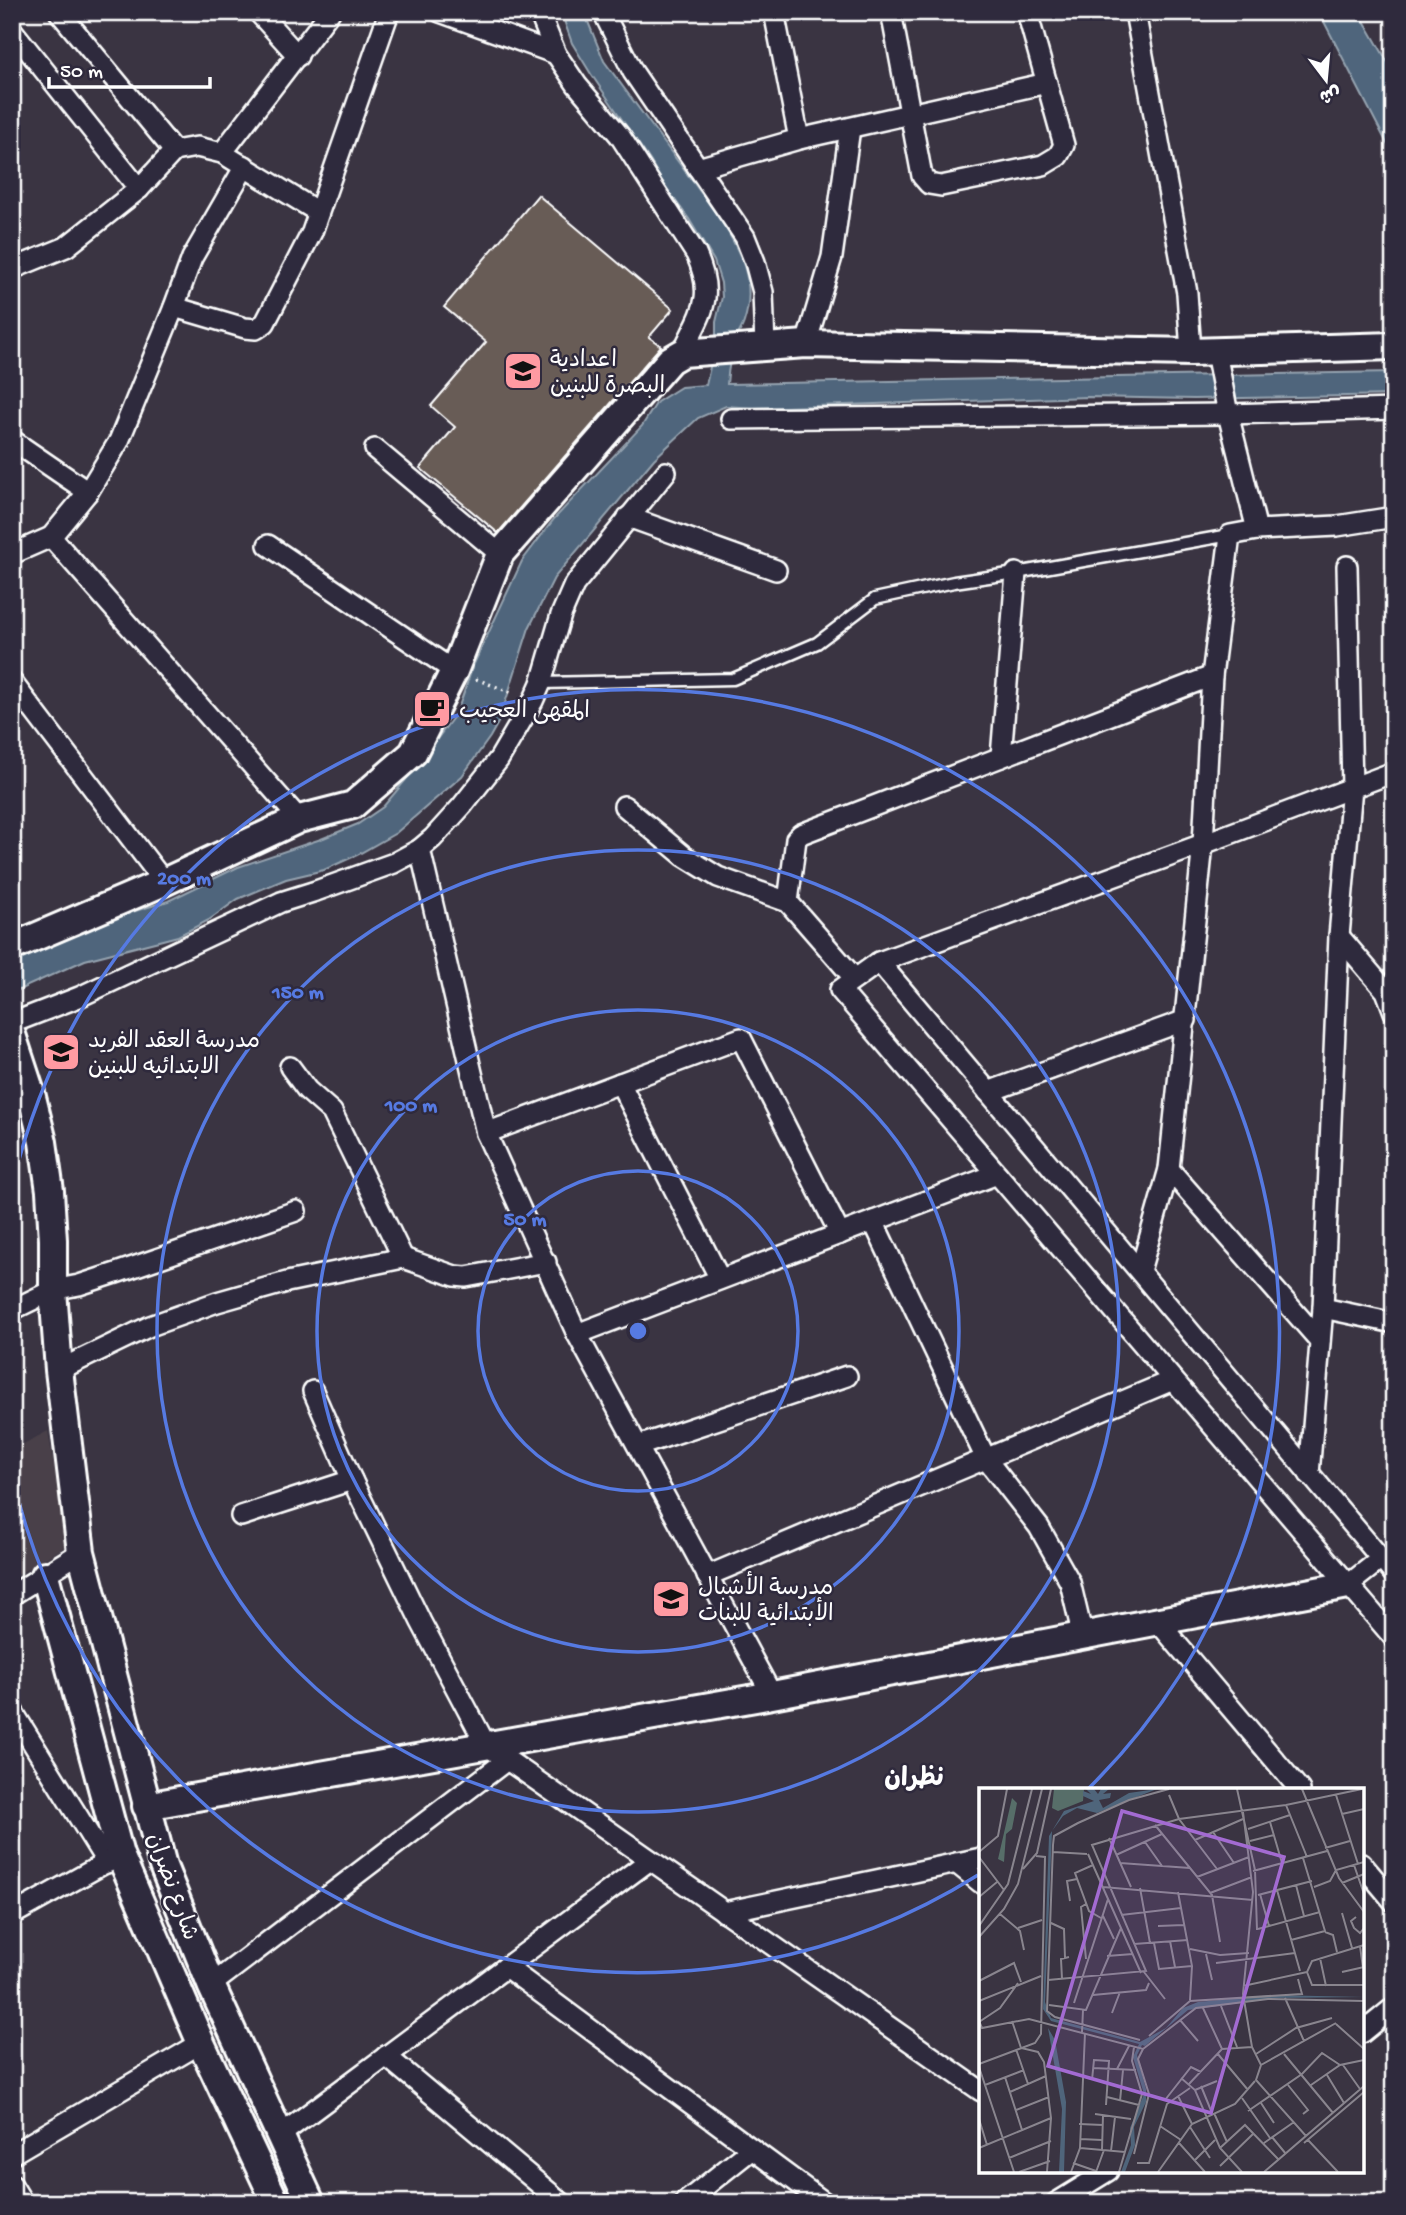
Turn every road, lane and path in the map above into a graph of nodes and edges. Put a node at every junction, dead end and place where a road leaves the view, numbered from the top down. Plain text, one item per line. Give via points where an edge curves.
1 (59, 12) edge
2 (258, 12) edge
3 (330, 12) edge
4 (388, 12) edge
5 (440, 12) edge
6 (539, 12) edge
7 (603, 12) edge
8 (774, 12) edge
9 (891, 12) edge
10 (1027, 12) edge
11 (1135, 12) edge
12 (12, 30) edge
13 (556, 54) junction
14 (299, 56) junction
15 (1047, 83) junction
16 (910, 115) junction
17 (850, 128) junction
18 (799, 139) junction
19 (174, 151) junction
20 (222, 153) junction
21 (245, 166) junction
22 (698, 168) junction
23 (139, 189) junction
24 (318, 212) junction
25 (17, 267) dead end
26 (174, 307) junction
27 (806, 344) junction
28 (1394, 346) edge
29 (752, 348) junction
30 (691, 352) junction
31 (1208, 355) junction
32 (1394, 409) edge
33 (1227, 411) junction
34 (731, 419) dead end
35 (12, 440) edge
36 (375, 449) dead end
37 (666, 472) dead end
38 (88, 492) junction
39 (628, 517) junction
40 (1394, 517) edge
41 (1257, 530) junction
42 (1230, 535) junction
43 (51, 537) junction
44 (268, 545) dead end
45 (12, 554) edge
46 (500, 554) junction
47 (1347, 566) dead end
48 (776, 570) dead end
49 (1016, 573) junction
50 (465, 675) junction
51 (1212, 676) junction
52 (12, 682) edge
53 (541, 683) junction
54 (526, 698) dead end
55 (1001, 757) junction
56 (1394, 772) edge
57 (1352, 787) junction
58 (624, 806) dead end
59 (299, 820) junction
60 (1203, 844) junction
61 (419, 849) junction
62 (164, 882) junction
63 (788, 902) junction
64 (1339, 936) junction
65 (12, 947) edge
66 (879, 962) junction
67 (848, 985) junction
68 (1394, 1012) edge
69 (1186, 1020) junction
70 (12, 1023) edge
71 (12, 1035) edge
72 (290, 1067) dead end
73 (620, 1083) junction
74 (988, 1092) junction
75 (22, 1100) edge
76 (486, 1133) junction
77 (1169, 1169) junction
78 (997, 1174) junction
79 (296, 1211) dead end
80 (873, 1221) junction
81 (840, 1234) junction
82 (403, 1258) junction
83 (546, 1262) junction
84 (1140, 1272) junction
85 (720, 1279) junction
86 (53, 1290) junction
87 (1323, 1308) junction
88 (12, 1310) edge
89 (1394, 1323) edge
90 (577, 1334) junction
91 (1321, 1341) junction
92 (59, 1370) junction
93 (847, 1376) dead end
94 (1173, 1380) junction
95 (313, 1391) dead end
96 (638, 1446) junction
97 (986, 1459) junction
98 (1309, 1474) junction
99 (352, 1480) junction
100 (241, 1516) dead end
101 (81, 1552) junction
102 (1381, 1559) junction
103 (1394, 1574) edge
104 (45, 1575) junction
105 (707, 1576) junction
106 (1348, 1585) junction
107 (12, 1595) edge
108 (1159, 1623) junction
109 (1083, 1637) junction
110 (1394, 1638) edge
111 (772, 1695) junction
112 (12, 1710) edge
113 (496, 1753) junction
114 (1297, 1788) edge
115 (146, 1806) junction
116 (979, 1858) edge
117 (113, 1859) junction
118 (650, 1860) junction
119 (956, 1863) junction
120 (1364, 1866) edge
121 (979, 1881) edge
122 (1394, 1902) edge
123 (724, 1912) junction
124 (12, 1915) edge
125 (506, 1967) junction
126 (211, 1985) junction
127 (1394, 2007) edge
128 (230, 2025) junction
129 (1364, 2031) edge
130 (201, 2043) junction
131 (386, 2056) junction
132 (979, 2090) edge
133 (279, 2136) junction
134 (752, 2149) junction
135 (12, 2154) edge
136 (1102, 2173) edge
137 (12, 2185) edge
138 (23, 2203) edge
139 (276, 2203) edge
140 (311, 2203) edge
141 (562, 2203) edge
142 (684, 2203) edge
143 (825, 2203) edge
144 (1056, 2203) edge

1 - 19 street
2 - 14 street
3 - 14 street
4 - 24 street
5 - 13 street
6 - 13 street
7 - 22 street via 633,72
8 - 18 street
9 - 16 street
10 - 15 street
11 - 31 street via 1187,293
12 - 23 street
13 - 30 street via 620,136 696,254 705,282 705,307
14 - 20 street
15 - 16 street
15 - 16 street via 1064,145 1058,156 1043,165 941,186 929,184 922,176
16 - 17 street
17 - 18 street
17 - 27 street via 832,257
18 - 22 street
19 - 20 street via 197,147
19 - 23 street
20 - 21 street
21 - 24 street
21 - 26 street via 192,258
22 - 29 street via 745,237 755,262 763,292
23 - 25 street via 66,247
24 - 26 street via 265,323 256,329
26 - 38 street via 119,441
27 - 29 street
27 - 31 street
28 - 31 street
29 - 30 street
30 - 46 street via 670,360
31 - 33 street
32 - 33 street
33 - 34 street
33 - 41 street
35 - 38 street
36 - 46 street
37 - 39 street
38 - 43 street
39 - 48 street
39 - 53 street via 575,585
40 - 41 street via 1337,526
41 - 42 street
42 - 49 lane
42 - 51 street
43 - 45 street
43 - 59 street
44 - 50 street
46 - 50 street
47 - 57 street
49 - 53 lane via 875,599 817,643 733,678
49 - 55 street
50 - 54 path
50 - 59 street via 413,753 353,806
51 - 55 street
51 - 60 street
52 - 62 street
53 - 61 street via 499,759 462,806
55 - 63 street via 801,834 796,839
56 - 57 street
57 - 60 street
57 - 64 street
58 - 63 street via 684,856 719,877
59 - 62 street
60 - 66 street
60 - 69 street
61 - 70 street via 394,863 281,902 79,997
61 - 76 street
62 - 65 street
63 - 67 street
64 - 68 street via 1386,991
64 - 87 street
66 - 67 street
66 - 74 street
67 - 78 street
69 - 74 street
69 - 77 street
71 - 75 street, شارع نضران
72 - 82 street via 332,1112
73 - 76 street
73 - 81 street via 741,1038
73 - 85 street
74 - 84 street
75 - 86 street, شارع نضران via 43,1142 50,1191
76 - 83 street
77 - 84 street
77 - 91 street
78 - 80 street
78 - 94 street
79 - 86 street
80 - 81 street
80 - 97 street
81 - 85 street
82 - 83 street via 466,1278
82 - 92 street via 218,1302 150,1326
83 - 90 street
84 - 98 street
85 - 90 street
86 - 88 street
86 - 92 street, شارع نضران
87 - 89 street
87 - 91 street
90 - 96 street
91 - 98 street
92 - 101 street, شارع نضران
93 - 96 street
94 - 97 street
94 - 106 street
95 - 99 street
96 - 105 street
97 - 105 street
97 - 109 street via 1039,1527 1070,1582
98 - 102 street
99 - 100 street
99 - 113 street via 421,1622
101 - 104 street
101 - 115 street, شارع نضران
102 - 103 street
102 - 106 street
104 - 107 street
104 - 117 street, شارع نضران
105 - 111 street
106 - 108 street
106 - 110 street
108 - 109 street
108 - 114 street
109 - 111 street
111 - 113 street
112 - 117 street
113 - 115 street
113 - 118 street
113 - 126 street
115 - 126 street, شارع نضران via 163,1866
116 - 119 street
117 - 124 street
117 - 130 street, شارع نضران
118 - 123 street
118 - 125 street
119 - 121 street
119 - 123 street
120 - 122 street
123 - 132 street
125 - 131 street
125 - 134 street
126 - 128 street, شارع نضران
127 - 129 street
128 - 130 street
128 - 133 street, شارع نضران
130 - 135 street
130 - 139 street, شارع نضران
131 - 133 street
131 - 141 street
133 - 140 street, شارع نضران
134 - 142 street
134 - 143 street
136 - 144 street
137 - 138 street

